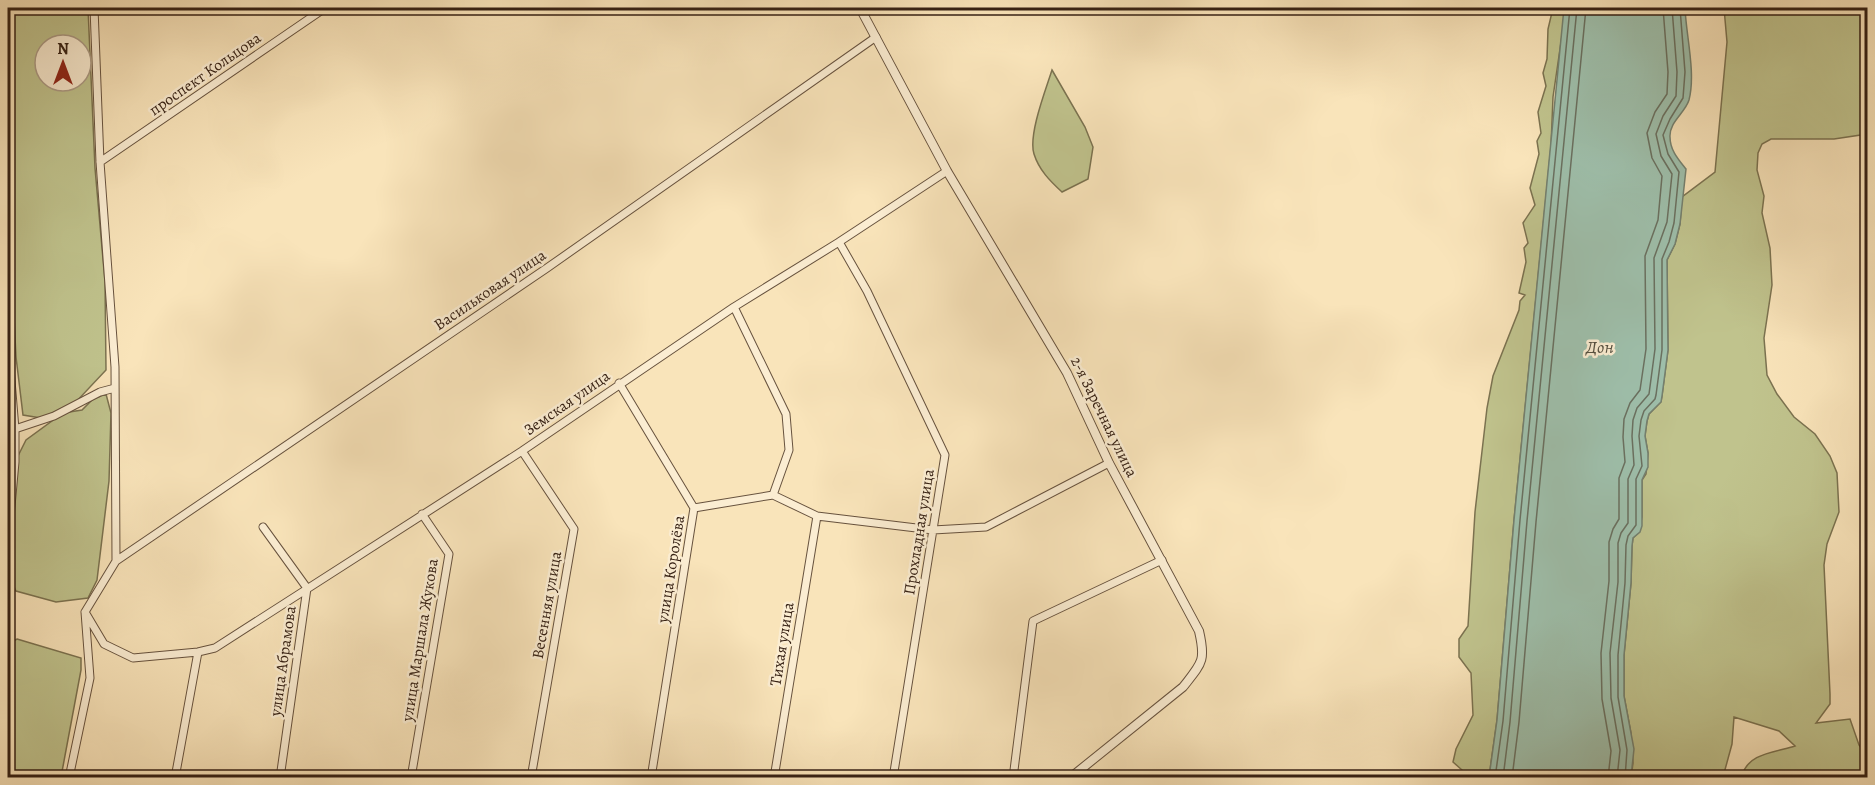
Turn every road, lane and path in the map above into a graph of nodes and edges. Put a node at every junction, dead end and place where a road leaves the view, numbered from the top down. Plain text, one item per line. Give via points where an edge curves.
1 (94, 8) edge
2 (325, 8) edge
3 (860, 8) edge
4 (876, 37) junction
5 (100, 162) junction
6 (947, 171) junction
7 (839, 242) junction
8 (8, 275) edge
9 (734, 307) junction
10 (9, 372) edge
11 (619, 383) junction
12 (115, 388) junction
13 (15, 429) junction
14 (522, 451) junction
15 (1109, 463) junction
16 (773, 495) junction
17 (694, 508) junction
18 (422, 514) junction
19 (818, 516) junction
20 (263, 527) dead end
21 (933, 530) junction
22 (8, 539) edge
23 (1162, 560) junction
24 (117, 561) junction
25 (307, 588) junction
26 (85, 612) junction
27 (198, 652) junction
28 (69, 777) edge
29 (175, 777) edge
30 (280, 777) edge
31 (411, 777) edge
32 (531, 777) edge
33 (651, 777) edge
34 (774, 777) edge
35 (892, 777) edge
36 (1012, 777) edge
37 (1070, 777) edge

1 - 5 street
2 - 5 street, проспект Кольцова
3 - 4 street, 2-я Заречная улица
4 - 6 street, 2-я Заречная улица
4 - 24 street, Васильковая улица via 547,268
5 - 12 street
6 - 7 street, Земская улица
6 - 15 street, 2-я Заречная улица via 1067,374
7 - 9 street, Земская улица
7 - 21 street, Прохладная улица via 867,291 945,454
8 - 10 street
9 - 11 street, Земская улица
9 - 16 street via 786,414 789,450
10 - 13 street
11 - 14 street, Земская улица
11 - 17 street, улица Королёва
12 - 13 street
12 - 24 street
13 - 22 street
14 - 18 street, Земская улица
14 - 32 street, Весенняя улица via 574,529
15 - 21 street via 986,526
15 - 23 street, 2-я Заречная улица
16 - 17 street
16 - 19 street
17 - 33 street, улица Королёва
18 - 25 street, Земская улица
18 - 31 street, улица Маршала Жукова via 449,554
19 - 21 street
19 - 34 street, Тихая улица
20 - 25 street, улица Абрамова
21 - 35 street, Прохладная улица
23 - 36 street via 1033,621
23 - 37 street, 2-я Заречная улица via 1199,631 1204,653 1183,687
24 - 26 street
25 - 27 street, Земская улица via 214,648
25 - 30 street, улица Абрамова
26 - 27 street, Земская улица via 104,644 132,658
26 - 28 street via 90,678
27 - 29 street

